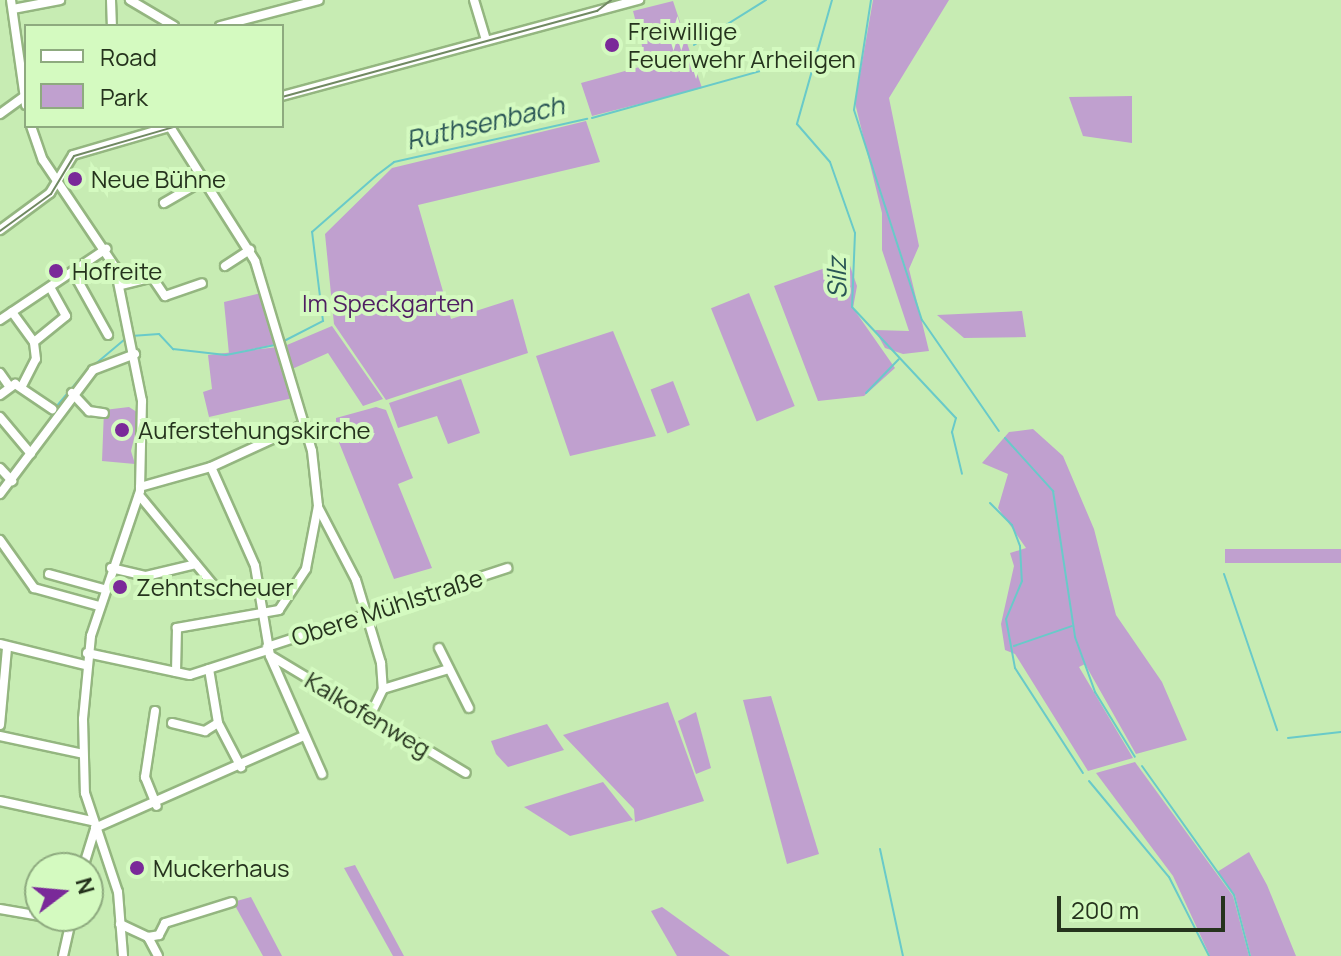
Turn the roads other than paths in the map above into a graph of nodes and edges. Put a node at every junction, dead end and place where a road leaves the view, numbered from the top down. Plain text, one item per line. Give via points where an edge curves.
1 (60, 0) edge
2 (111, 0) edge
3 (130, 0) edge
4 (319, 0) edge
5 (474, 0) edge
6 (617, 0) edge
7 (639, 0) edge
8 (305, 2) edge
9 (12, 4) edge
10 (596, 9) junction
11 (112, 24) edge
12 (171, 24) edge
13 (227, 24) edge
14 (486, 40) junction
15 (24, 91) edge
16 (284, 95) edge
17 (24, 99) edge
18 (0, 114) edge
19 (32, 128) edge
20 (173, 128) edge
21 (140, 130) edge
22 (204, 180) junction
23 (57, 182) junction
24 (164, 203) dead end
25 (0, 230) edge
26 (106, 249) junction
27 (250, 250) junction
28 (225, 266) dead end
29 (73, 272) junction
30 (202, 283) dead end
31 (121, 285) junction
32 (50, 287) junction
33 (12, 312) junction
34 (0, 320) edge
35 (108, 335) dead end
36 (34, 342) junction
37 (135, 354) junction
38 (0, 373) edge
39 (9, 386) junction
40 (22, 386) junction
41 (72, 393) junction
42 (0, 395) edge
43 (52, 409) dead end
44 (104, 413) dead end
45 (0, 417) edge
46 (305, 424) junction
47 (28, 451) junction
48 (211, 467) junction
49 (0, 468) edge
50 (10, 479) junction
51 (140, 491) junction
52 (0, 494) edge
53 (318, 506) junction
54 (0, 540) edge
55 (196, 564) junction
56 (111, 568) junction
57 (507, 568) dead end
58 (49, 574) dead end
59 (214, 586) dead end
60 (104, 589) junction
61 (99, 606) junction
62 (262, 613) junction
63 (367, 614) junction
64 (4, 646) edge
65 (439, 648) dead end
66 (268, 651) junction
67 (87, 653) junction
68 (85, 665) junction
69 (209, 669) junction
70 (449, 669) junction
71 (176, 672) junction
72 (383, 689) junction
73 (469, 708) dead end
74 (155, 711) dead end
75 (371, 714) junction
76 (172, 723) dead end
77 (218, 723) junction
78 (0, 725) edge
79 (0, 736) edge
80 (304, 736) junction
81 (83, 754) junction
82 (241, 767) junction
83 (466, 773) dead end
84 (322, 774) dead end
85 (0, 801) edge
86 (157, 806) junction
87 (94, 824) junction
88 (87, 852) edge
89 (232, 902) dead end
90 (0, 909) edge
91 (24, 913) edge
92 (120, 924) junction
93 (69, 932) edge
94 (148, 937) junction
95 (63, 956) edge
96 (123, 956) edge
97 (158, 956) edge

1 - 9 street
2 - 11 street
3 - 12 street
4 - 8 street
5 - 14 street
6 - 10 street
7 - 10 street
8 - 13 street
9 - 15 street
10 - 14 street
14 - 16 street
17 - 18 street
19 - 23 street
20 - 22 street
21 - 23 street via 73,155
22 - 24 street
22 - 27 street
23 - 25 street
23 - 26 street
26 - 29 street
26 - 31 street
27 - 28 street
27 - 46 street
29 - 32 street
29 - 35 street
30 - 31 street via 165,296 152,277
31 - 37 street
32 - 33 street
32 - 36 street via 65,319
33 - 34 street
33 - 36 street
36 - 40 street via 36,359
37 - 41 street via 103,362
37 - 51 street
38 - 39 street
39 - 40 street
39 - 42 street
40 - 43 street
41 - 44 street via 89,411
41 - 47 street
45 - 47 street
46 - 48 street
46 - 53 street
47 - 50 street
48 - 51 street
48 - 62 street via 250,551
49 - 50 street
50 - 52 street
51 - 55 street
51 - 56 street
53 - 62 street via 306,569 279,610
53 - 63 street
54 - 61 street via 34,588
55 - 56 street via 146,576
55 - 59 street
56 - 60 street
57 - 63 street, Obere Mühlstraße
58 - 60 street
60 - 61 street
61 - 67 street
62 - 66 street
62 - 71 street via 177,628
63 - 66 street, Obere Mühlstraße
63 - 72 street
64 - 68 street
64 - 78 street
65 - 70 street
66 - 69 street, Obere Mühlstraße
66 - 75 street, Kalkofenweg
66 - 80 street
67 - 68 street
67 - 71 street, Obere Mühlstraße
68 - 81 street
69 - 71 street, Obere Mühlstraße
69 - 77 street
70 - 72 street
70 - 73 street
72 - 75 street
74 - 86 street via 145,777
75 - 83 street, Kalkofenweg
76 - 77 street via 205,731
77 - 82 street
79 - 81 street
80 - 82 street
80 - 84 street
81 - 87 street
82 - 86 street
85 - 87 street
86 - 87 street
87 - 88 street
87 - 92 street
89 - 94 street via 165,923 159,935
90 - 91 street
92 - 94 street
92 - 96 street
93 - 95 street
94 - 97 street

